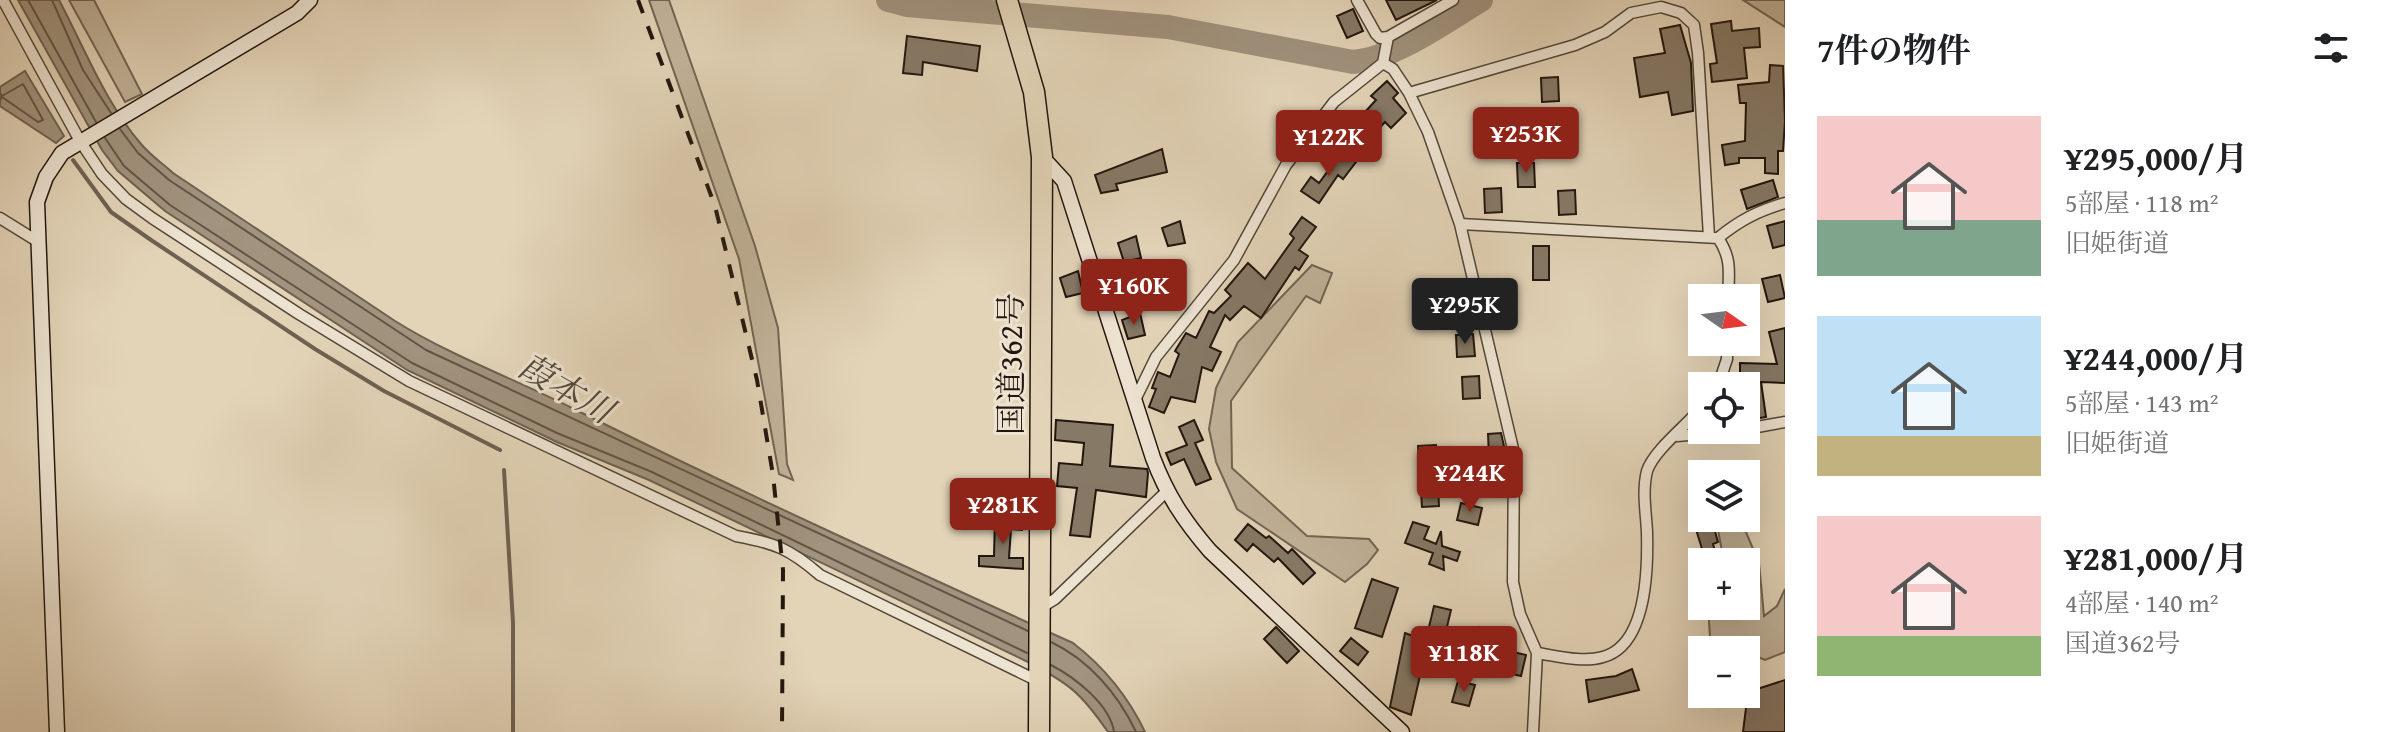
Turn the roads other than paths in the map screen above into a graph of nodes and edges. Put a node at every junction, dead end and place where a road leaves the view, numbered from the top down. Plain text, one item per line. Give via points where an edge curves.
1 (3, 0) edge
2 (310, 0) edge
3 (1007, 0) edge
4 (1357, 0) edge
5 (1453, 0) edge
6 (1388, 37) junction
7 (1383, 63) junction
8 (1409, 93) junction
9 (83, 138) junction
10 (1042, 157) junction
11 (1785, 203) edge
12 (0, 218) edge
13 (1460, 224) junction
14 (1713, 238) junction
15 (37, 241) junction
16 (1729, 284) edge
17 (1134, 402) junction
18 (1785, 422) edge
19 (1688, 423) edge
20 (1760, 427) edge
21 (1688, 435) edge
22 (1677, 436) junction
23 (1166, 492) junction
24 (1042, 612) junction
25 (1537, 653) junction
26 (1040, 680) junction
27 (57, 732) edge
28 (1039, 732) edge
29 (1402, 732) edge
30 (1533, 732) edge

1 - 9 street
2 - 9 street via 297,13
3 - 10 highway, 国道362号 via 1034,92
4 - 6 street via 1376,34
5 - 6 street
6 - 7 street
7 - 8 street
7 - 17 street via 1334,102 1286,165 1234,260 1156,357
8 - 13 street
8 - 14 street via 1575,45 1631,13 1661,7 1681,13 1694,25 1698,53
9 - 15 street via 62,153 46,177 37,202
9 - 26 street via 110,182 152,218 409,381 736,536 793,552 820,575
10 - 17 street via 1064,181
10 - 24 highway, 国道362号
11 - 14 street via 1758,210
12 - 15 street
13 - 14 street
13 - 25 street via 1514,453 1513,582
14 - 16 street via 1727,252
15 - 27 street
17 - 23 street
18 - 20 street
19 - 22 street
21 - 22 street
22 - 25 street via 1662,447 1647,471 1647,575 1630,635 1605,657
23 - 24 street
23 - 29 street via 1210,551
24 - 26 highway, 国道362号
25 - 30 street
26 - 28 highway, 国道362号

